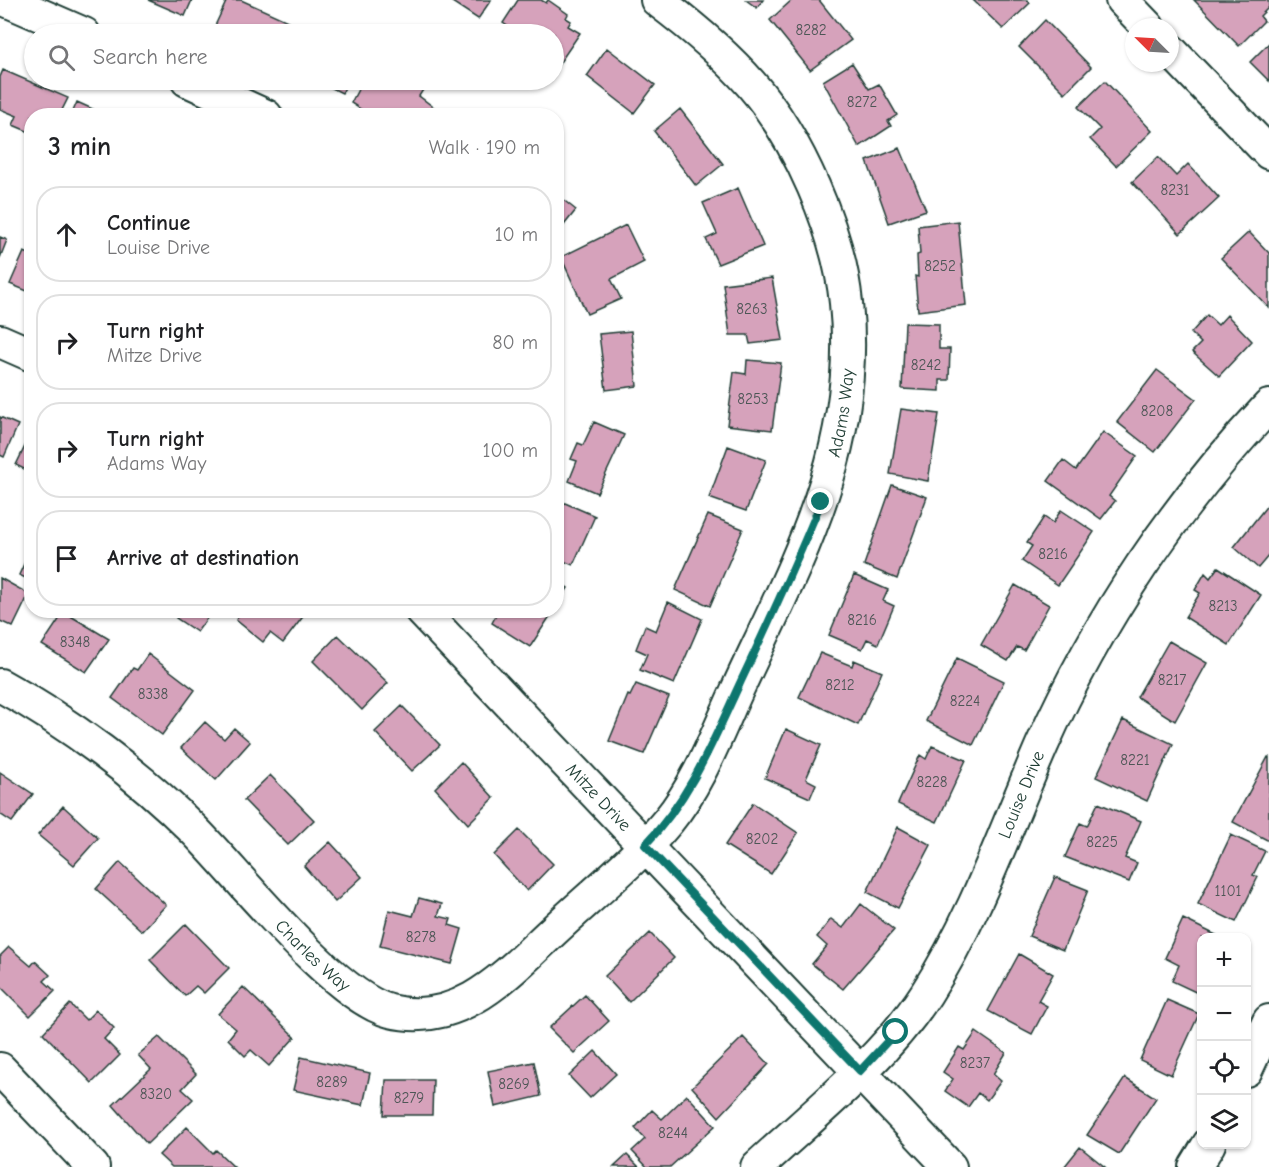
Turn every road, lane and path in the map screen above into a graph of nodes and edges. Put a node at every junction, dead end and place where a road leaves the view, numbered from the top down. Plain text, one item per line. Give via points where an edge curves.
1 (6, 0) edge
2 (657, 0) edge
3 (1122, 0) edge
4 (1139, 18) edge
5 (61, 24) edge
6 (1179, 59) edge
7 (209, 90) edge
8 (248, 108) edge
9 (1269, 153) edge
10 (0, 341) edge
11 (24, 352) edge
12 (1269, 406) edge
13 (429, 618) edge
14 (0, 685) edge
15 (645, 845) junction
16 (1269, 1021) edge
17 (1251, 1059) edge
18 (0, 1069) edge
19 (860, 1071) junction
20 (1206, 1149) edge
21 (93, 1167) edge
22 (757, 1167) edge
23 (950, 1167) edge
24 (1195, 1167) edge

1 - 5 street
2 - 15 street, Adams Way via 697,31 751,84 803,165 827,219 841,269 849,359 845,411 835,458 796,563 696,779 669,819
3 - 4 street
6 - 9 street
7 - 8 street
10 - 11 street
12 - 19 street, Louise Drive via 1196,489 1157,542 1068,692 969,918 925,995
13 - 15 street, Mitze Drive
14 - 15 street, Charles Way via 142,783 192,828 317,960 354,994 390,1011 414,1014 468,1004 500,980
15 - 19 street, Mitze Drive
16 - 17 street
18 - 21 street
19 - 22 street, Louise Drive
19 - 23 street, Mitze Drive
20 - 24 street

